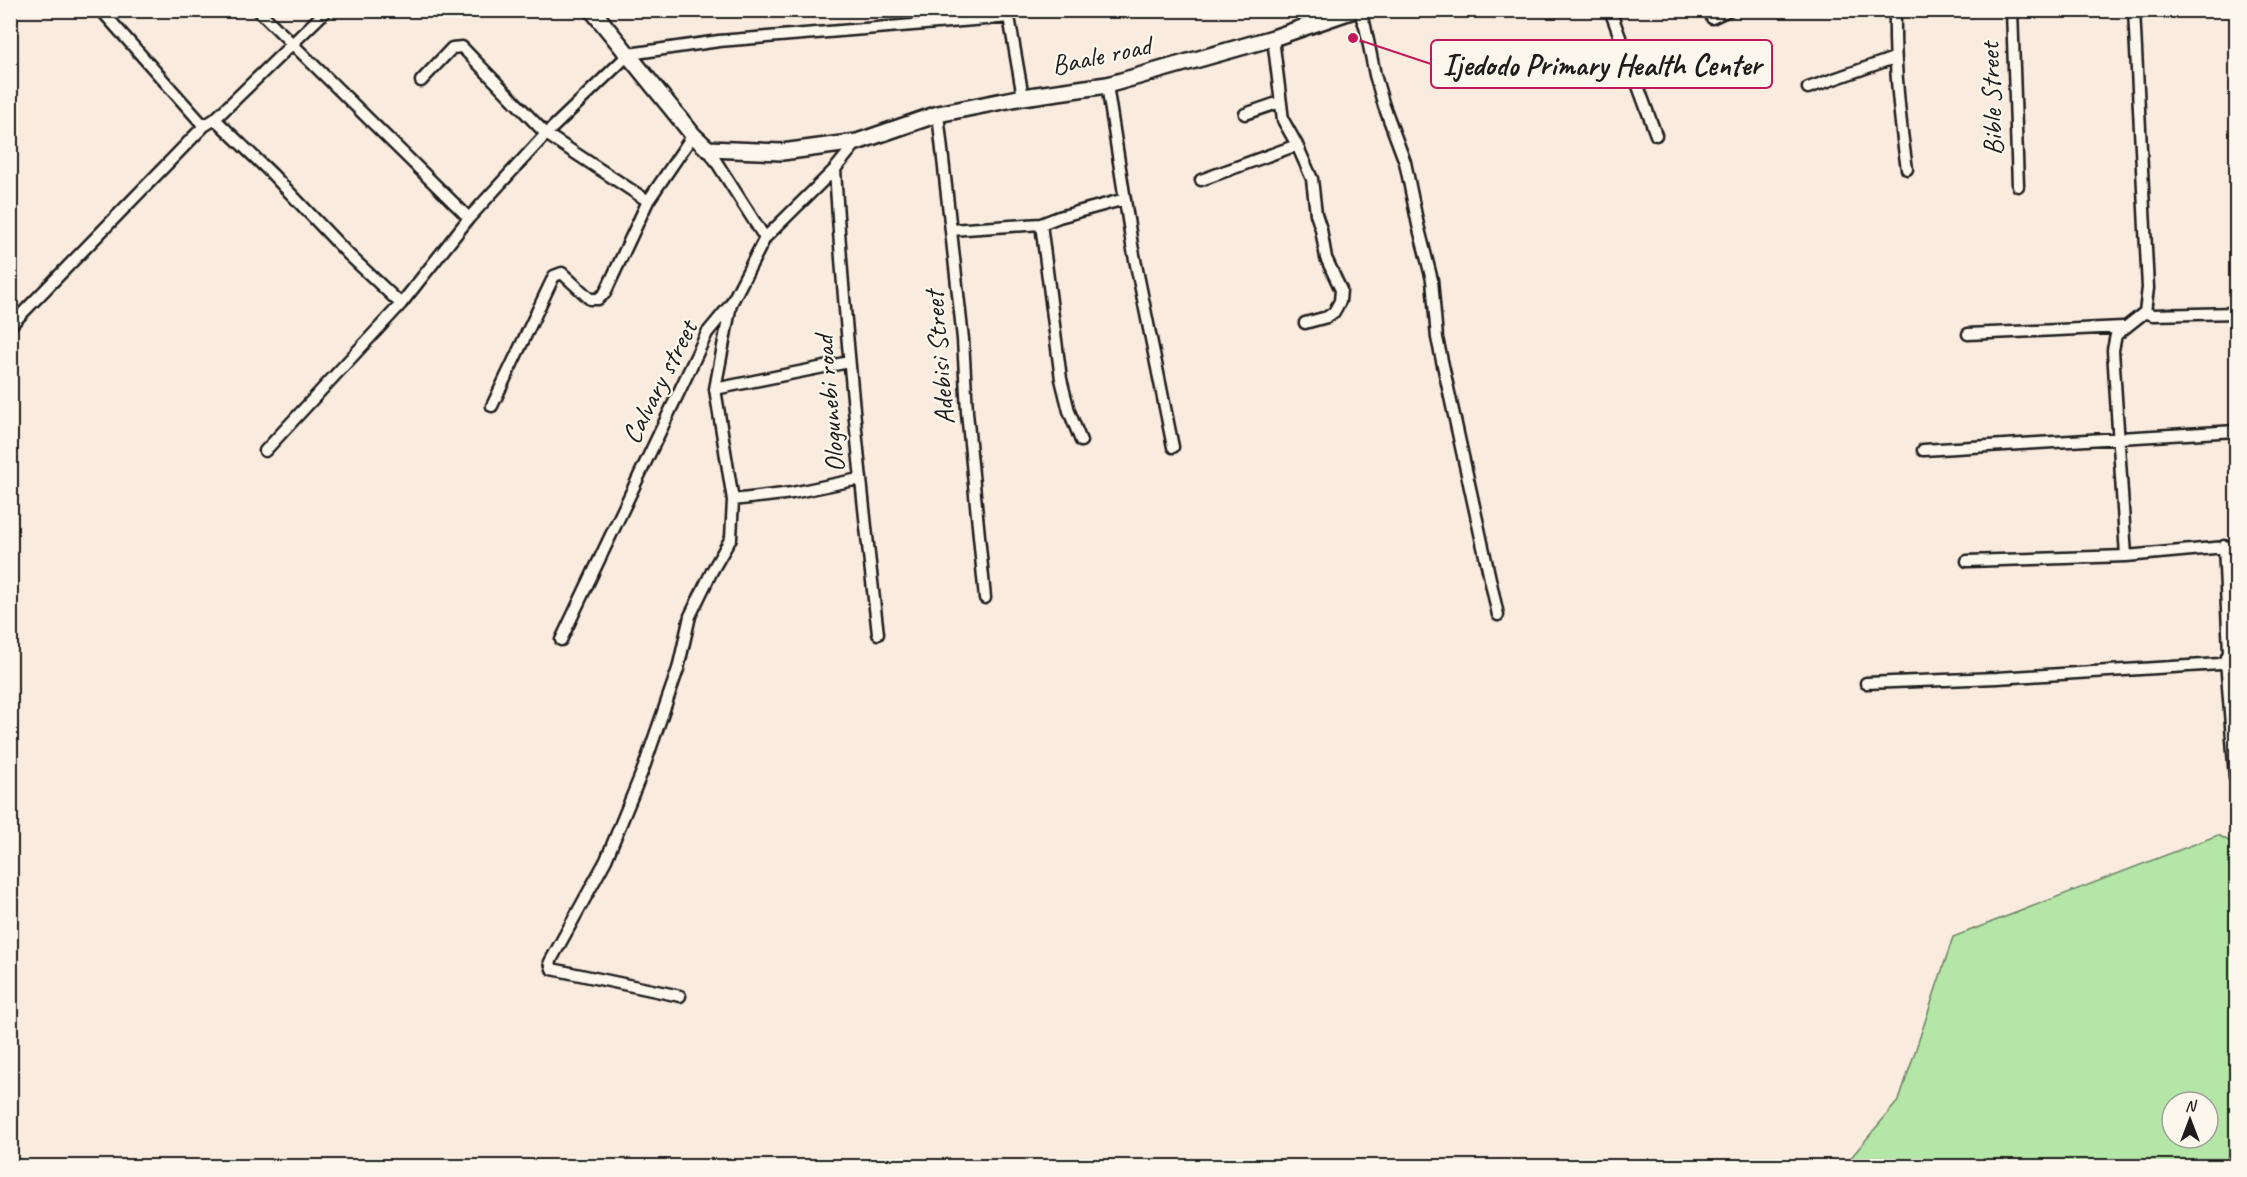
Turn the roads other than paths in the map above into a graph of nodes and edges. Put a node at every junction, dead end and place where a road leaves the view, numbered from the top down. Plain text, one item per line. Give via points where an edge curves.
1 (101, 10) edge
2 (258, 10) edge
3 (327, 10) edge
4 (592, 10) edge
5 (1354, 10) edge
6 (1359, 10) edge
7 (1610, 10) edge
8 (1729, 10) edge
9 (1895, 10) edge
10 (2012, 10) edge
11 (2134, 10) edge
12 (1009, 14) edge
13 (1712, 18) dead end
14 (1273, 38) junction
15 (292, 45) junction
16 (629, 54) junction
17 (1894, 58) junction
18 (422, 81) dead end
19 (1107, 85) junction
20 (1808, 88) dead end
21 (1023, 97) junction
22 (1280, 102) junction
23 (938, 114) junction
24 (1245, 114) dead end
25 (215, 119) junction
26 (204, 126) junction
27 (546, 134) junction
28 (693, 135) junction
29 (1656, 135) dead end
30 (857, 142) junction
31 (1297, 145) junction
32 (708, 149) junction
33 (835, 169) junction
34 (1907, 169) dead end
35 (1201, 180) dead end
36 (2018, 186) dead end
37 (1125, 199) junction
38 (648, 201) junction
39 (469, 218) junction
40 (1041, 224) junction
41 (951, 230) junction
42 (765, 238) junction
43 (401, 304) junction
44 (731, 304) junction
45 (2145, 312) junction
46 (2236, 313) edge
47 (1305, 322) dead end
48 (10, 326) edge
49 (2123, 327) junction
50 (1968, 334) dead end
51 (849, 362) junction
52 (715, 388) junction
53 (492, 406) dead end
54 (2236, 431) edge
55 (2120, 440) junction
56 (1081, 441) dead end
57 (1173, 447) dead end
58 (1923, 450) dead end
59 (265, 451) dead end
60 (860, 479) junction
61 (733, 500) junction
62 (2224, 546) junction
63 (2236, 546) edge
64 (2126, 556) junction
65 (1967, 561) dead end
66 (985, 598) dead end
67 (1498, 615) dead end
68 (878, 634) dead end
69 (561, 640) dead end
70 (2226, 660) junction
71 (1866, 683) dead end
72 (2235, 778) dead end
73 (680, 996) dead end

1 - 26 street
2 - 15 street
3 - 15 street
4 - 16 street
5 - 14 street, Baale road
6 - 67 street via 1384,106 1405,162 1432,280 1437,338
7 - 29 street
8 - 13 street
9 - 17 street
10 - 36 street, Bible Street
11 - 45 street via 2148,288
12 - 16 street via 719,41
12 - 21 street
14 - 19 street, Baale road
14 - 22 street
15 - 25 street
15 - 39 street
16 - 27 street
16 - 28 street
17 - 20 street
17 - 34 street
18 - 27 street via 452,48 462,47
19 - 21 street, Baale road
19 - 37 street
21 - 23 street, Baale road
22 - 24 street
22 - 31 street via 1283,120
23 - 30 street, Baale road
23 - 41 street, Adebisi Street
25 - 26 street
25 - 43 street
26 - 48 street
27 - 38 street
27 - 39 street
28 - 32 street
28 - 38 street
30 - 32 street, Baale road via 782,152
30 - 33 street, Calvary street
31 - 35 street
31 - 47 street via 1312,179 1326,258 1341,290 1334,312
32 - 42 street
33 - 42 street, Calvary street
33 - 51 street, Ologunebi road
37 - 40 street
37 - 57 street
38 - 53 street via 605,293 598,299 590,299 562,273 554,276
39 - 43 street
40 - 41 street
40 - 56 street via 1061,379
41 - 66 street, Adebisi Street
42 - 44 street, Calvary street
43 - 59 street
44 - 52 street
44 - 69 street, Calvary street via 707,333
45 - 46 street
45 - 49 street
49 - 50 street
49 - 55 street via 2116,335 2113,350
51 - 52 street
51 - 60 street, Ologunebi road
52 - 61 street
54 - 55 street
55 - 58 street
55 - 64 street
60 - 61 street
60 - 68 street, Ologunebi road
61 - 73 street via 731,538 690,616 678,669 644,767 606,860 550,962 552,969
62 - 63 street
62 - 64 street
62 - 70 street via 2229,652
64 - 65 street
70 - 71 street via 2220,664
70 - 72 street

